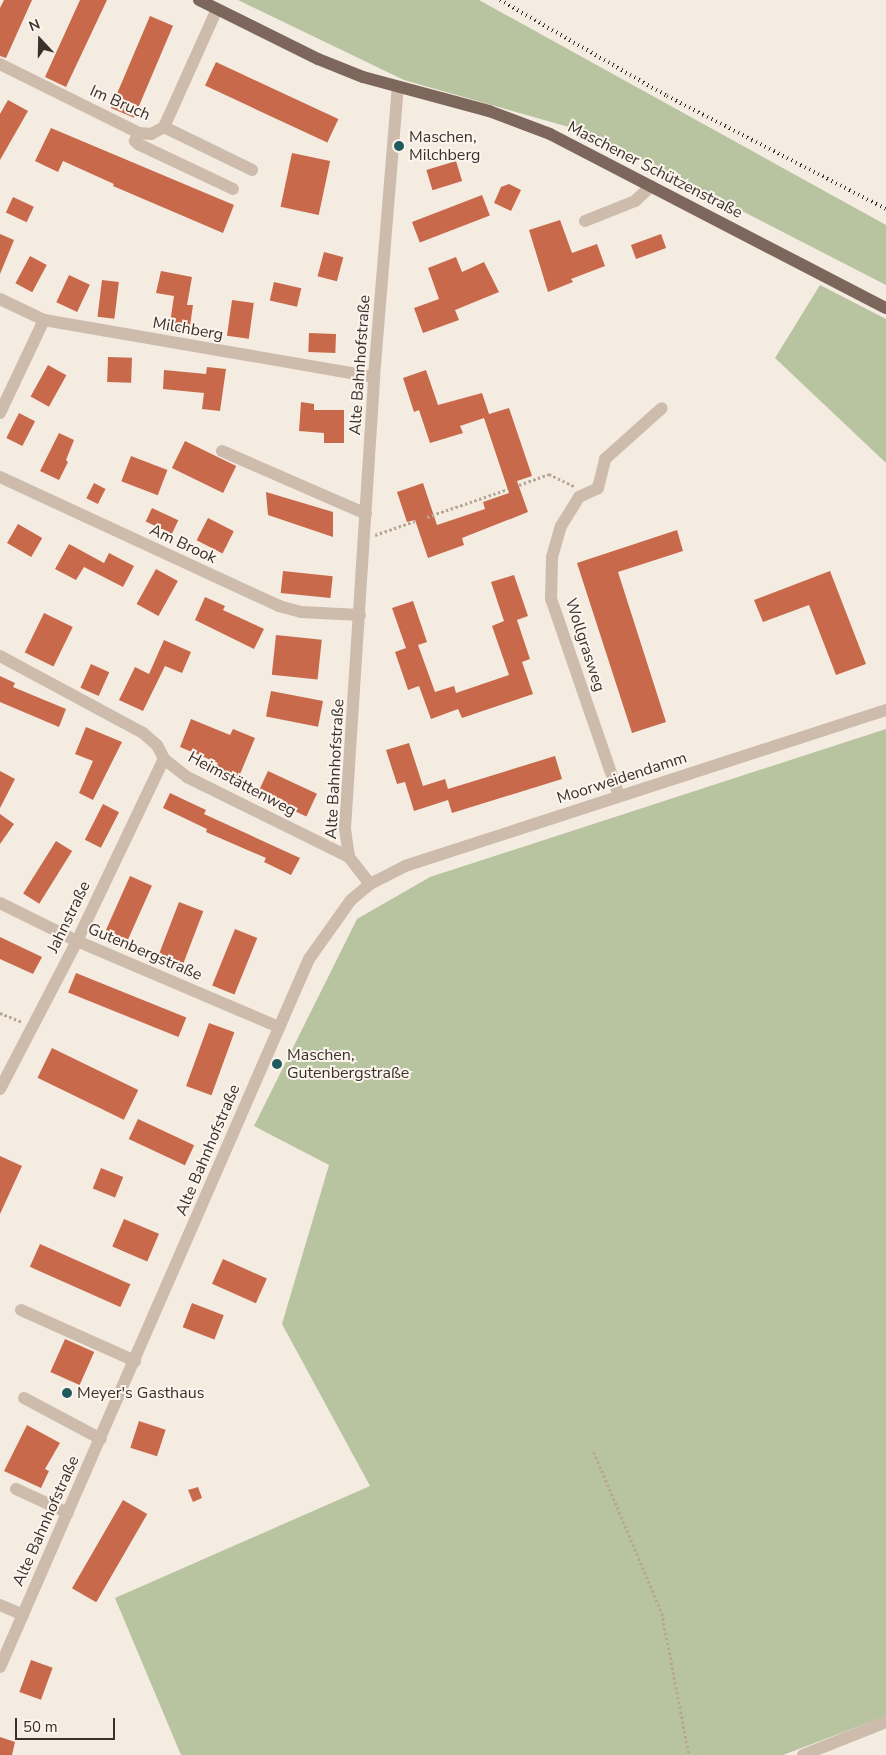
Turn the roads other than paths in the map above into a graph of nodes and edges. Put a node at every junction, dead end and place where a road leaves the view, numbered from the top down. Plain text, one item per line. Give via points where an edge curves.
1 (199, 0) edge
2 (218, 9) junction
3 (0, 64) edge
4 (398, 87) junction
5 (164, 127) junction
6 (138, 133) junction
7 (252, 170) dead end
8 (651, 186) junction
9 (233, 189) dead end
10 (585, 221) dead end
11 (0, 299) edge
12 (886, 308) edge
13 (44, 320) junction
14 (374, 377) junction
15 (662, 408) dead end
16 (0, 413) edge
17 (222, 451) dead end
18 (0, 477) edge
19 (366, 514) junction
20 (360, 615) junction
21 (0, 656) edge
22 (886, 710) edge
23 (164, 759) junction
24 (619, 796) junction
25 (348, 857) junction
26 (370, 884) junction
27 (0, 902) edge
28 (77, 942) junction
29 (279, 1026) junction
30 (0, 1089) edge
31 (21, 1310) dead end
32 (135, 1361) junction
33 (24, 1398) dead end
34 (101, 1439) junction
35 (16, 1489) dead end
36 (68, 1513) junction
37 (0, 1605) edge
38 (23, 1615) junction
39 (0, 1667) edge
40 (886, 1722) edge
41 (803, 1755) edge

1 - 2 main road
2 - 4 main road via 318,59
2 - 5 street, Im Bruch
3 - 6 street, Im Bruch
4 - 8 main road, Maschener Schützenstraße via 455,100 522,123
4 - 14 street, Alte Bahnhofstraße
5 - 6 street, Im Bruch via 151,134
5 - 7 street
6 - 9 street via 135,141 138,144
8 - 10 street via 634,200
8 - 12 main road, Maschener Schützenstraße
11 - 13 street, Milchberg
13 - 14 street, Milchberg
13 - 16 street
14 - 19 street, Alte Bahnhofstraße
15 - 24 street, Wollgrasweg via 605,459 598,488 579,497 561,526 552,557 551,599
17 - 19 street
18 - 20 street, Am Brook via 279,606 301,612
19 - 20 street, Alte Bahnhofstraße
20 - 25 street, Alte Bahnhofstraße via 345,828
21 - 23 street, Heimstättenweg via 144,733 157,745
22 - 24 street, Moorweidendamm
23 - 25 street, Heimstättenweg via 187,777
23 - 28 street, Jahnstraße
24 - 26 street, Moorweidendamm via 405,866
25 - 26 street, Alte Bahnhofstraße
26 - 29 street, Alte Bahnhofstraße via 351,900 327,930 309,959
27 - 28 street, Gutenbergstraße
28 - 29 street, Gutenbergstraße
28 - 30 street, Jahnstraße
29 - 32 street, Alte Bahnhofstraße
31 - 32 street
32 - 34 street, Alte Bahnhofstraße
33 - 34 street
34 - 36 street, Alte Bahnhofstraße
35 - 36 street
36 - 38 street, Alte Bahnhofstraße
37 - 38 street
38 - 39 street, Alte Bahnhofstraße
40 - 41 street

